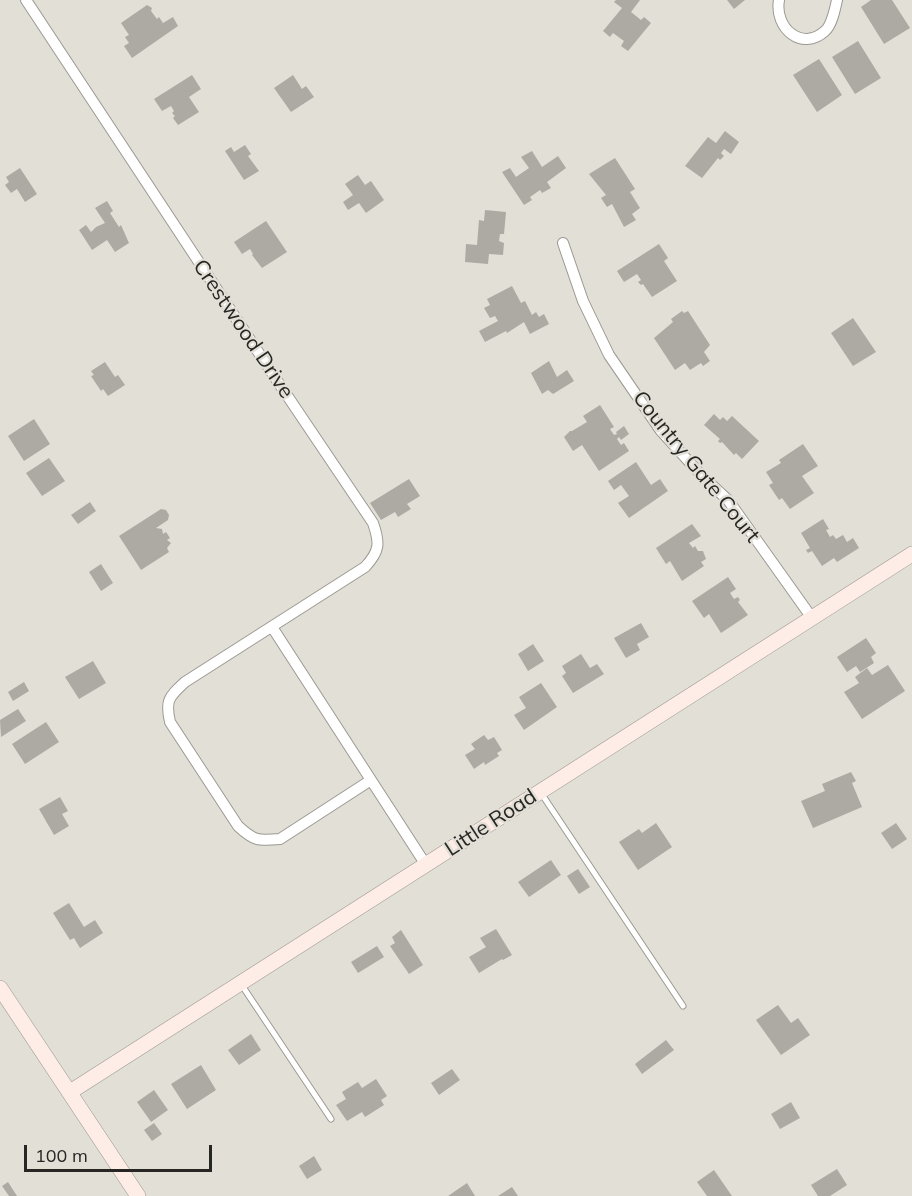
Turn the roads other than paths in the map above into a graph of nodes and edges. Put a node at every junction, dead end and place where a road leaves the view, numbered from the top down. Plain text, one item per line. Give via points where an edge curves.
1 (26, 0) edge
2 (778, 0) edge
3 (837, 0) edge
4 (563, 243) dead end
5 (912, 554) edge
6 (812, 618) junction
7 (272, 627) junction
8 (371, 780) junction
9 (541, 791) junction
10 (426, 865) junction
11 (240, 983) junction
12 (0, 987) edge
13 (683, 1006) dead end
14 (70, 1092) junction
15 (331, 1119) dead end
16 (138, 1196) edge

1 - 7 street, Crestwood Drive via 374,523 378,539 376,556
2 - 3 street via 777,12 783,27 798,37 813,38 827,30
4 - 6 street, Country Gate Court via 583,301 609,355 661,431 728,500
5 - 6 street, Little Road
6 - 9 street, Little Road
7 - 8 street
7 - 8 street via 185,682 173,694 166,707 176,732 238,826 251,838 262,841 280,839
8 - 10 street
9 - 10 street, Little Road
9 - 13 lane
10 - 11 street, Little Road
11 - 14 street, Little Road
11 - 15 lane
12 - 14 street
14 - 16 street

